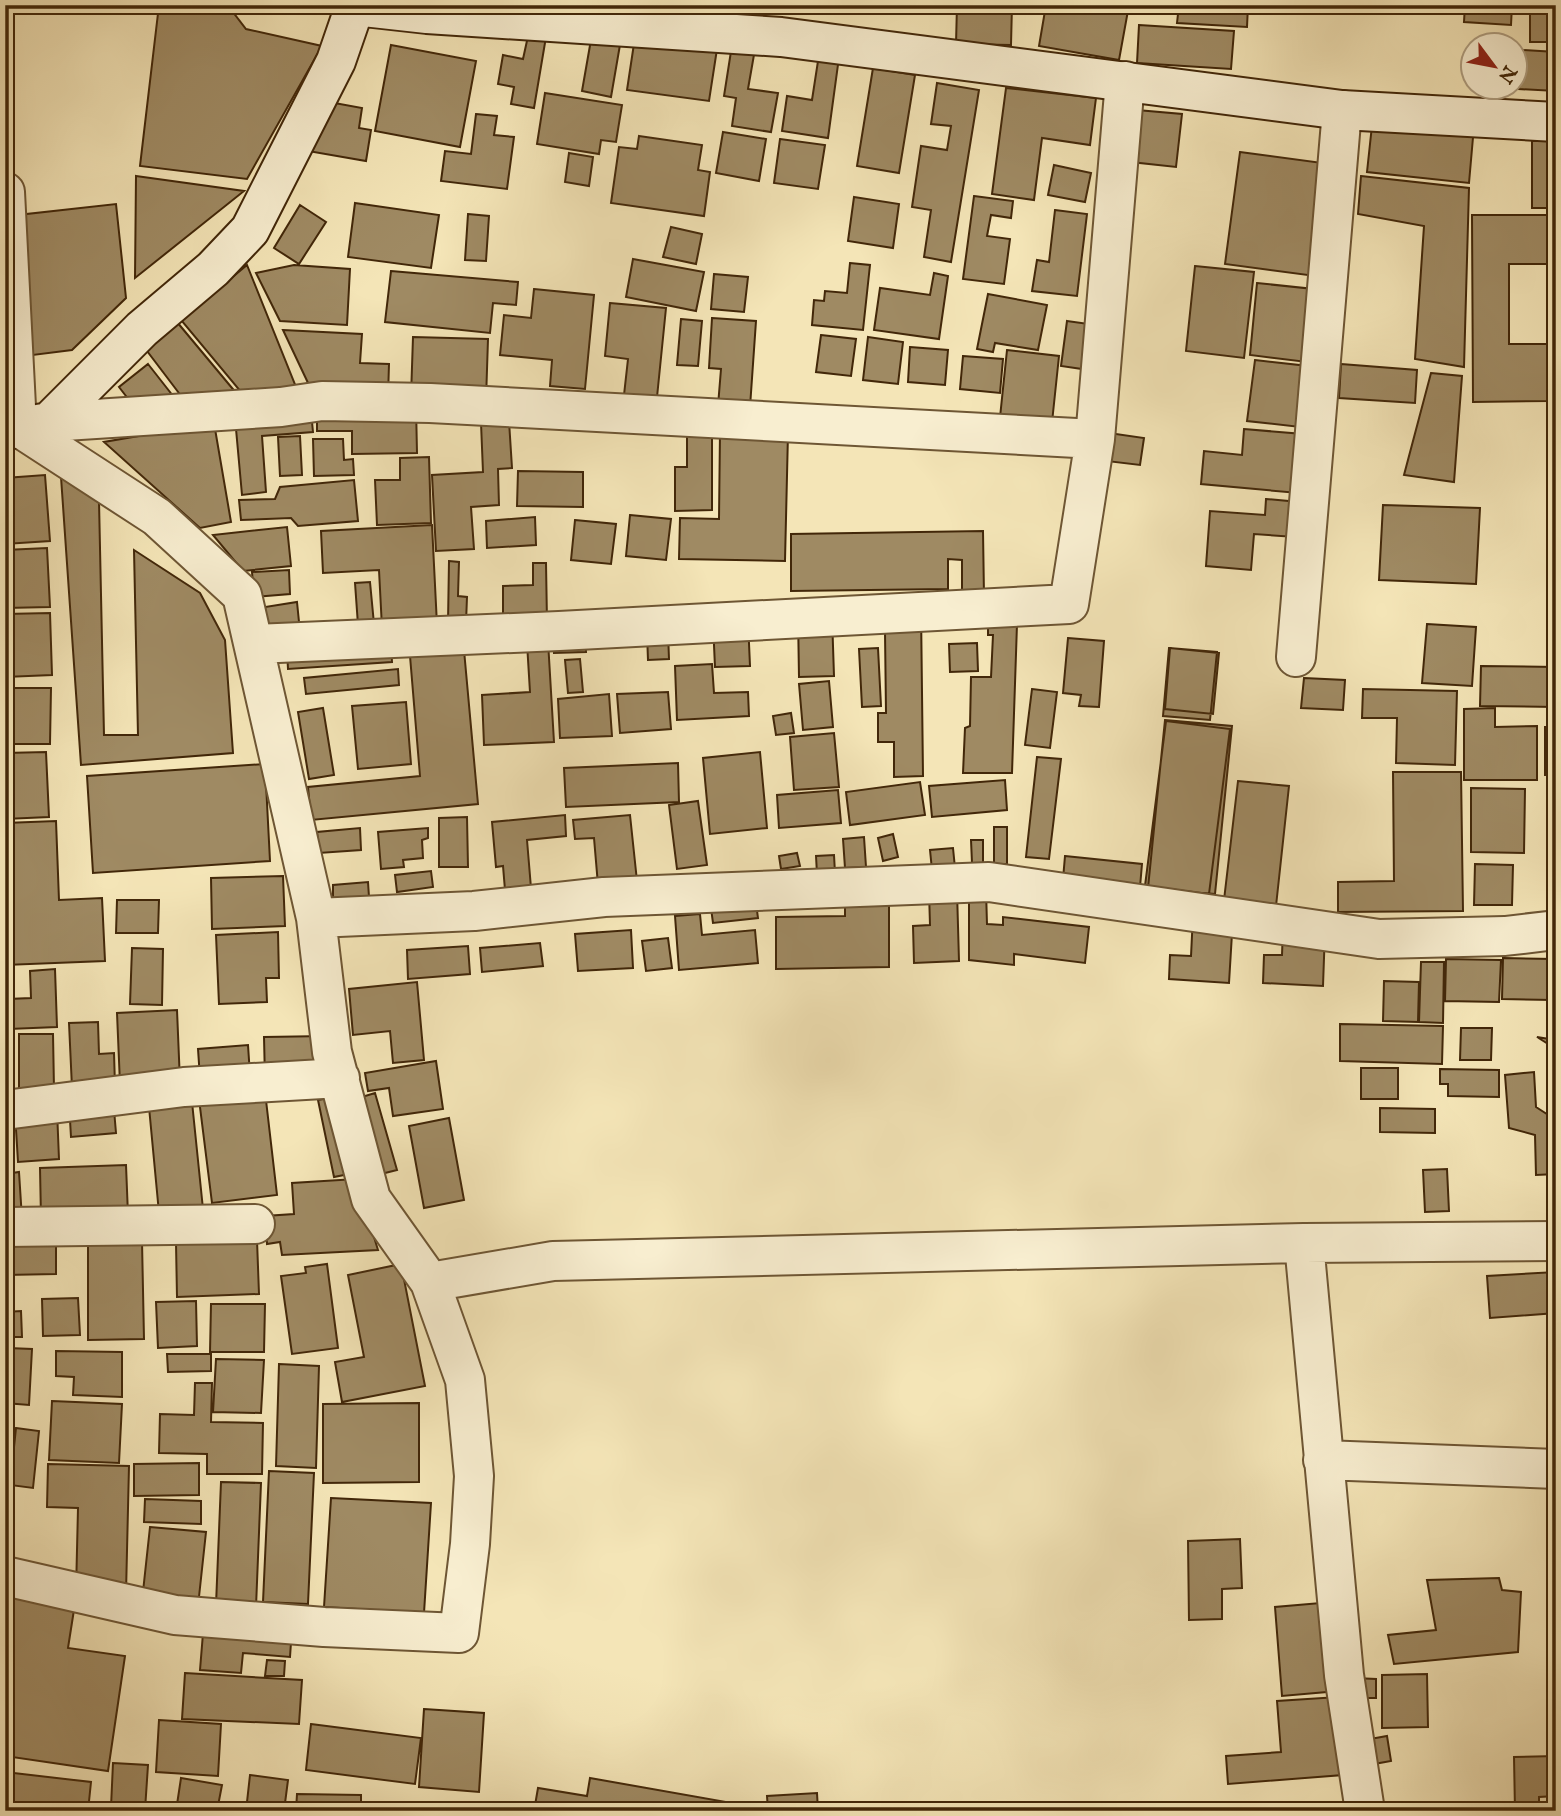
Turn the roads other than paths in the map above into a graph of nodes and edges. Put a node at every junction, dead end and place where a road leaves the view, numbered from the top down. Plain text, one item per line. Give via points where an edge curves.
1 (429, 10) edge
2 (1125, 82) junction
3 (1342, 110) junction
4 (1556, 122) edge
5 (5, 192) edge
6 (24, 426) edge
7 (1095, 439) junction
8 (255, 643) junction
9 (1296, 657) dead end
10 (316, 918) junction
11 (1556, 930) edge
12 (340, 1078) junction
13 (5, 1110) edge
14 (255, 1224) dead end
15 (5, 1227) edge
16 (1556, 1241) edge
17 (1304, 1243) junction
18 (430, 1282) junction
19 (1323, 1460) junction
20 (1556, 1469) edge
21 (5, 1576) edge
22 (1365, 1811) edge

1 - 2 street via 781,37
1 - 6 street via 355,6 336,61 250,230 213,269
2 - 3 street
2 - 7 street
3 - 4 street
3 - 9 street
5 - 6 street
6 - 7 street via 322,401 430,402
6 - 8 street via 157,517 242,595
7 - 8 street via 1069,604
8 - 10 street
10 - 11 street via 474,911 604,897 989,882 1379,939
10 - 12 street via 332,1052
12 - 13 street via 184,1087
12 - 18 street via 371,1199
14 - 15 street
16 - 17 street
17 - 18 street via 553,1261
17 - 19 street
18 - 21 street via 465,1380 474,1476 458,1633 174,1615
19 - 20 street
19 - 22 street via 1345,1684

